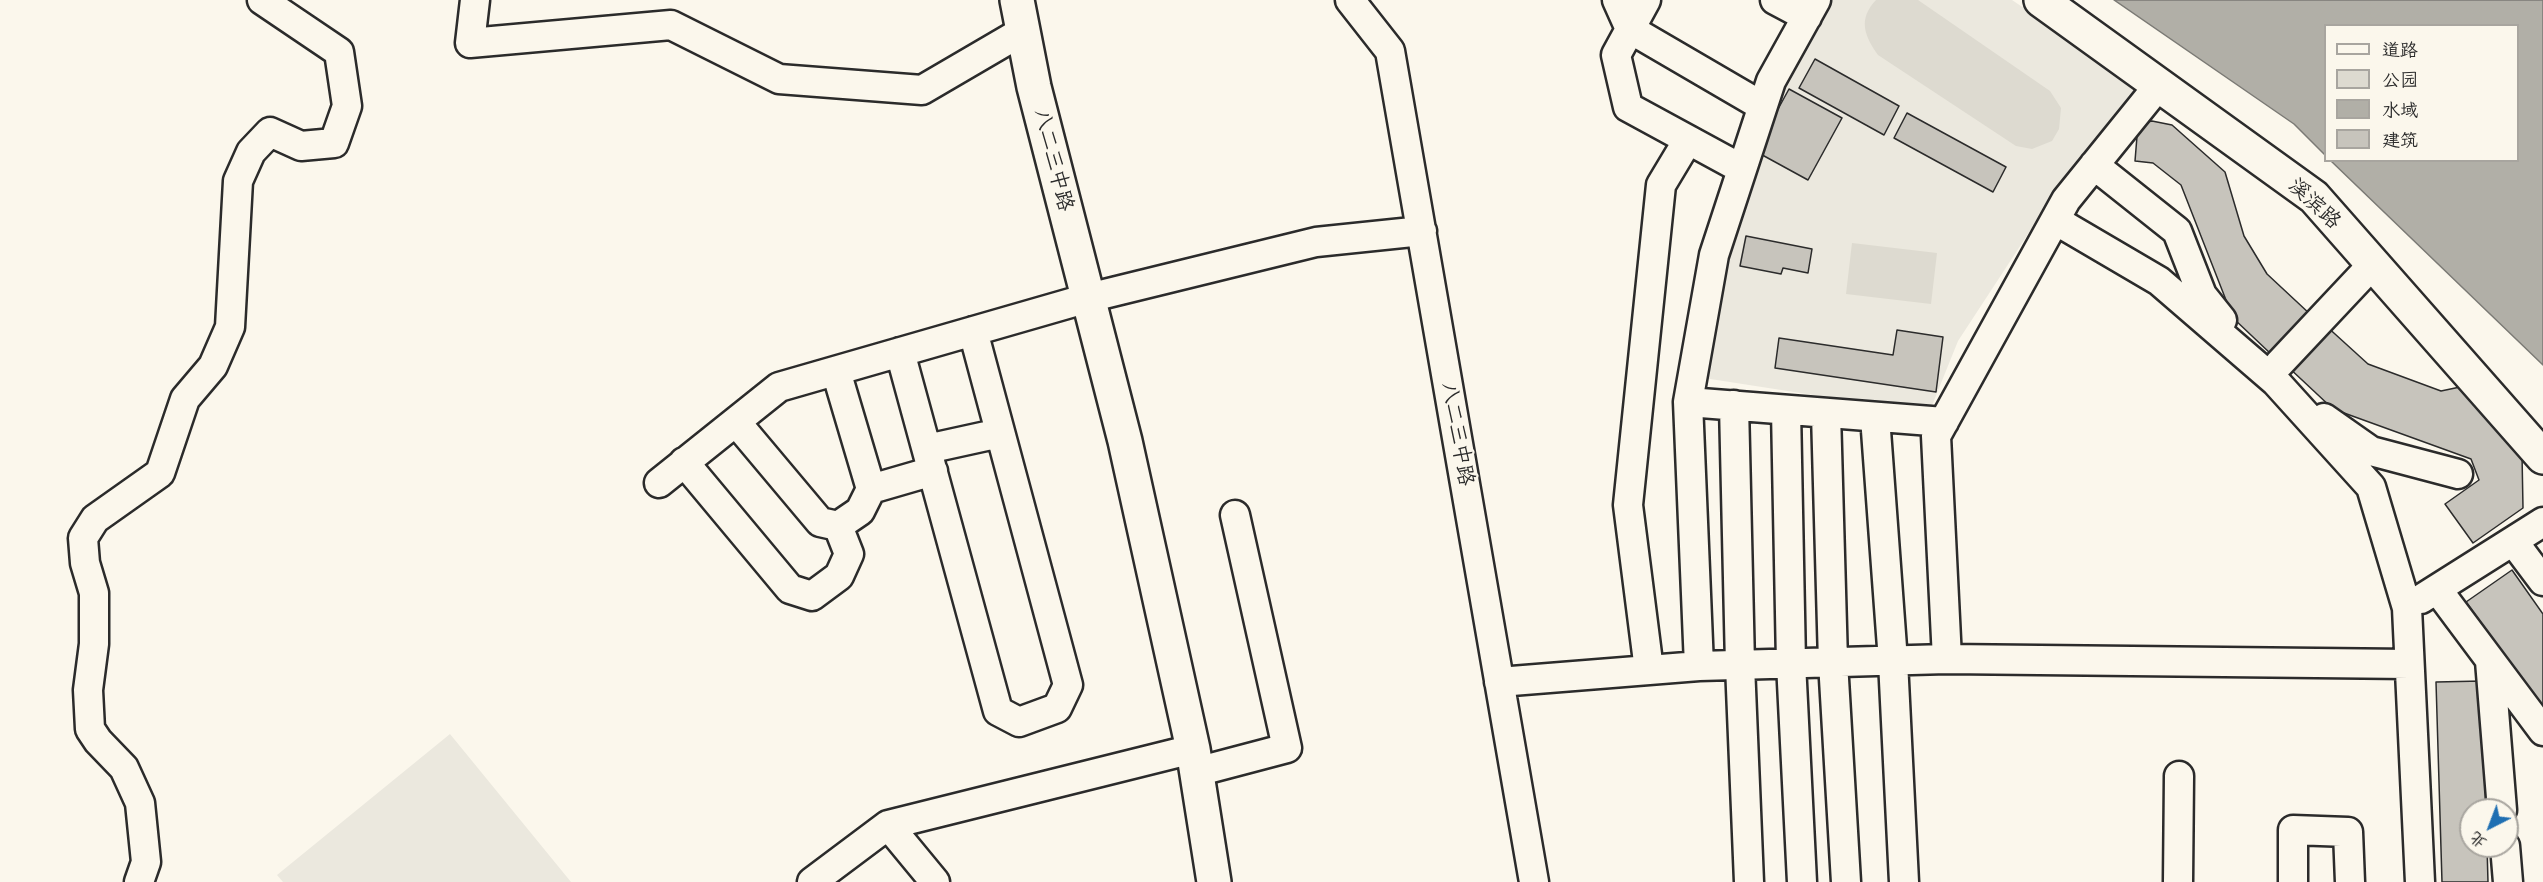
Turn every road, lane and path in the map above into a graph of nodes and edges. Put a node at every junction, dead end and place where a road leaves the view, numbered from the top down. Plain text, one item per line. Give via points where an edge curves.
1 (262, 0) edge
2 (475, 0) edge
3 (1350, 0) edge
4 (1617, 0) edge
5 (1646, 0) edge
6 (1775, 0) edge
7 (2041, 0) edge
8 (1812, 9) edge
9 (1020, 16) edge
10 (1630, 29) junction
11 (2159, 85) junction
12 (1762, 106) junction
13 (1688, 140) junction
14 (2094, 165) junction
15 (1742, 169) junction
16 (2055, 220) junction
17 (1422, 231) junction
18 (2373, 264) junction
19 (1088, 298) junction
20 (973, 331) junction
21 (900, 352) junction
22 (2279, 364) junction
23 (836, 370) junction
24 (1688, 402) junction
25 (1734, 405) junction
26 (1786, 410) junction
27 (1826, 413) junction
28 (1875, 417) junction
29 (736, 422) junction
30 (1944, 422) junction
31 (1000, 433) junction
32 (2543, 457) edge
33 (930, 460) junction
34 (684, 462) junction
35 (2458, 474) dead end
36 (659, 483) dead end
37 (871, 489) junction
38 (1235, 516) dead end
39 (2543, 522) edge
40 (838, 526) junction
41 (2513, 541) junction
42 (2543, 581) edge
43 (2437, 589) junction
44 (2407, 608) junction
45 (1947, 659) junction
46 (1893, 661) junction
47 (2490, 661) junction
48 (1833, 662) junction
49 (1791, 663) junction
50 (2409, 664) junction
51 (1740, 665) junction
52 (1699, 666) junction
53 (1649, 670) junction
54 (1499, 682) junction
55 (2543, 731) edge
56 (1194, 761) junction
57 (2179, 776) dead end
58 (2501, 798) edge
59 (888, 825) junction
60 (2506, 858) edge
61 (140, 882) edge
62 (812, 882) edge
63 (935, 882) edge
64 (1214, 882) edge
65 (1534, 882) edge
66 (1749, 882) edge
67 (1802, 882) edge
68 (1846, 882) edge
69 (1904, 882) edge
70 (2178, 882) edge
71 (2293, 882) edge
72 (2350, 882) edge
73 (2420, 882) edge
74 (2508, 882) edge

1 - 61 street via 339,52 347,106 334,143 301,146 270,132 251,152 238,181 230,327 213,366 185,399 160,473 95,519 83,538 94,593 94,644 88,690 90,729 124,768 140,803 146,862
2 - 9 street via 470,43 671,25 779,79 922,90
3 - 17 street, 八二三中路 via 1390,51
4 - 10 street
5 - 10 street
6 - 8 street
7 - 11 main road, 溪滨路
8 - 12 street via 1771,81
9 - 19 main road, 八二三中路 via 1034,87
10 - 12 street
10 - 13 street via 1616,55 1628,107
11 - 14 street
11 - 18 main road, 溪滨路 via 2314,197
12 - 15 street
13 - 15 street
13 - 53 street via 1661,184 1628,505
14 - 16 street
14 - 22 street via 2177,231 2202,296 2224,322
15 - 24 street via 1713,255
16 - 30 street
16 - 44 street via 2159,281 2276,382 2371,487
17 - 19 street via 1316,242
17 - 54 street, 八二三中路
18 - 22 street
18 - 32 main road, 溪滨路
19 - 20 street
19 - 56 main road, 八二三中路 via 1125,441
20 - 21 street
20 - 31 street
21 - 23 street
21 - 33 street
22 - 35 street via 2328,422 2371,451
23 - 29 street via 779,387
23 - 37 street
24 - 25 street
24 - 52 street
25 - 26 street
25 - 51 street
26 - 27 street
26 - 49 street
27 - 28 street
27 - 48 street
28 - 30 street
28 - 46 street
29 - 34 street
29 - 40 street via 820,522
30 - 45 street via 1936,436
31 - 33 street
31 - 33 street via 1068,686 1057,708 1019,722 998,711
33 - 37 street
34 - 36 street
34 - 40 street via 790,589 812,596 839,576 849,554
37 - 40 street via 860,511
38 - 56 street via 1287,748
39 - 41 street
41 - 42 street
41 - 43 street
43 - 44 street
43 - 47 street
44 - 50 street
45 - 46 street
45 - 50 street
46 - 48 street
46 - 69 street
47 - 55 street
47 - 58 street
48 - 49 street
48 - 68 street
49 - 51 street
49 - 67 street
50 - 73 street
51 - 52 street
51 - 66 street
52 - 53 street
53 - 54 street
54 - 65 street, 八二三中路
56 - 59 street
56 - 64 main road, 八二三中路
57 - 70 street
59 - 62 street
59 - 63 street
60 - 74 street
71 - 72 street via 2293,830 2348,832

